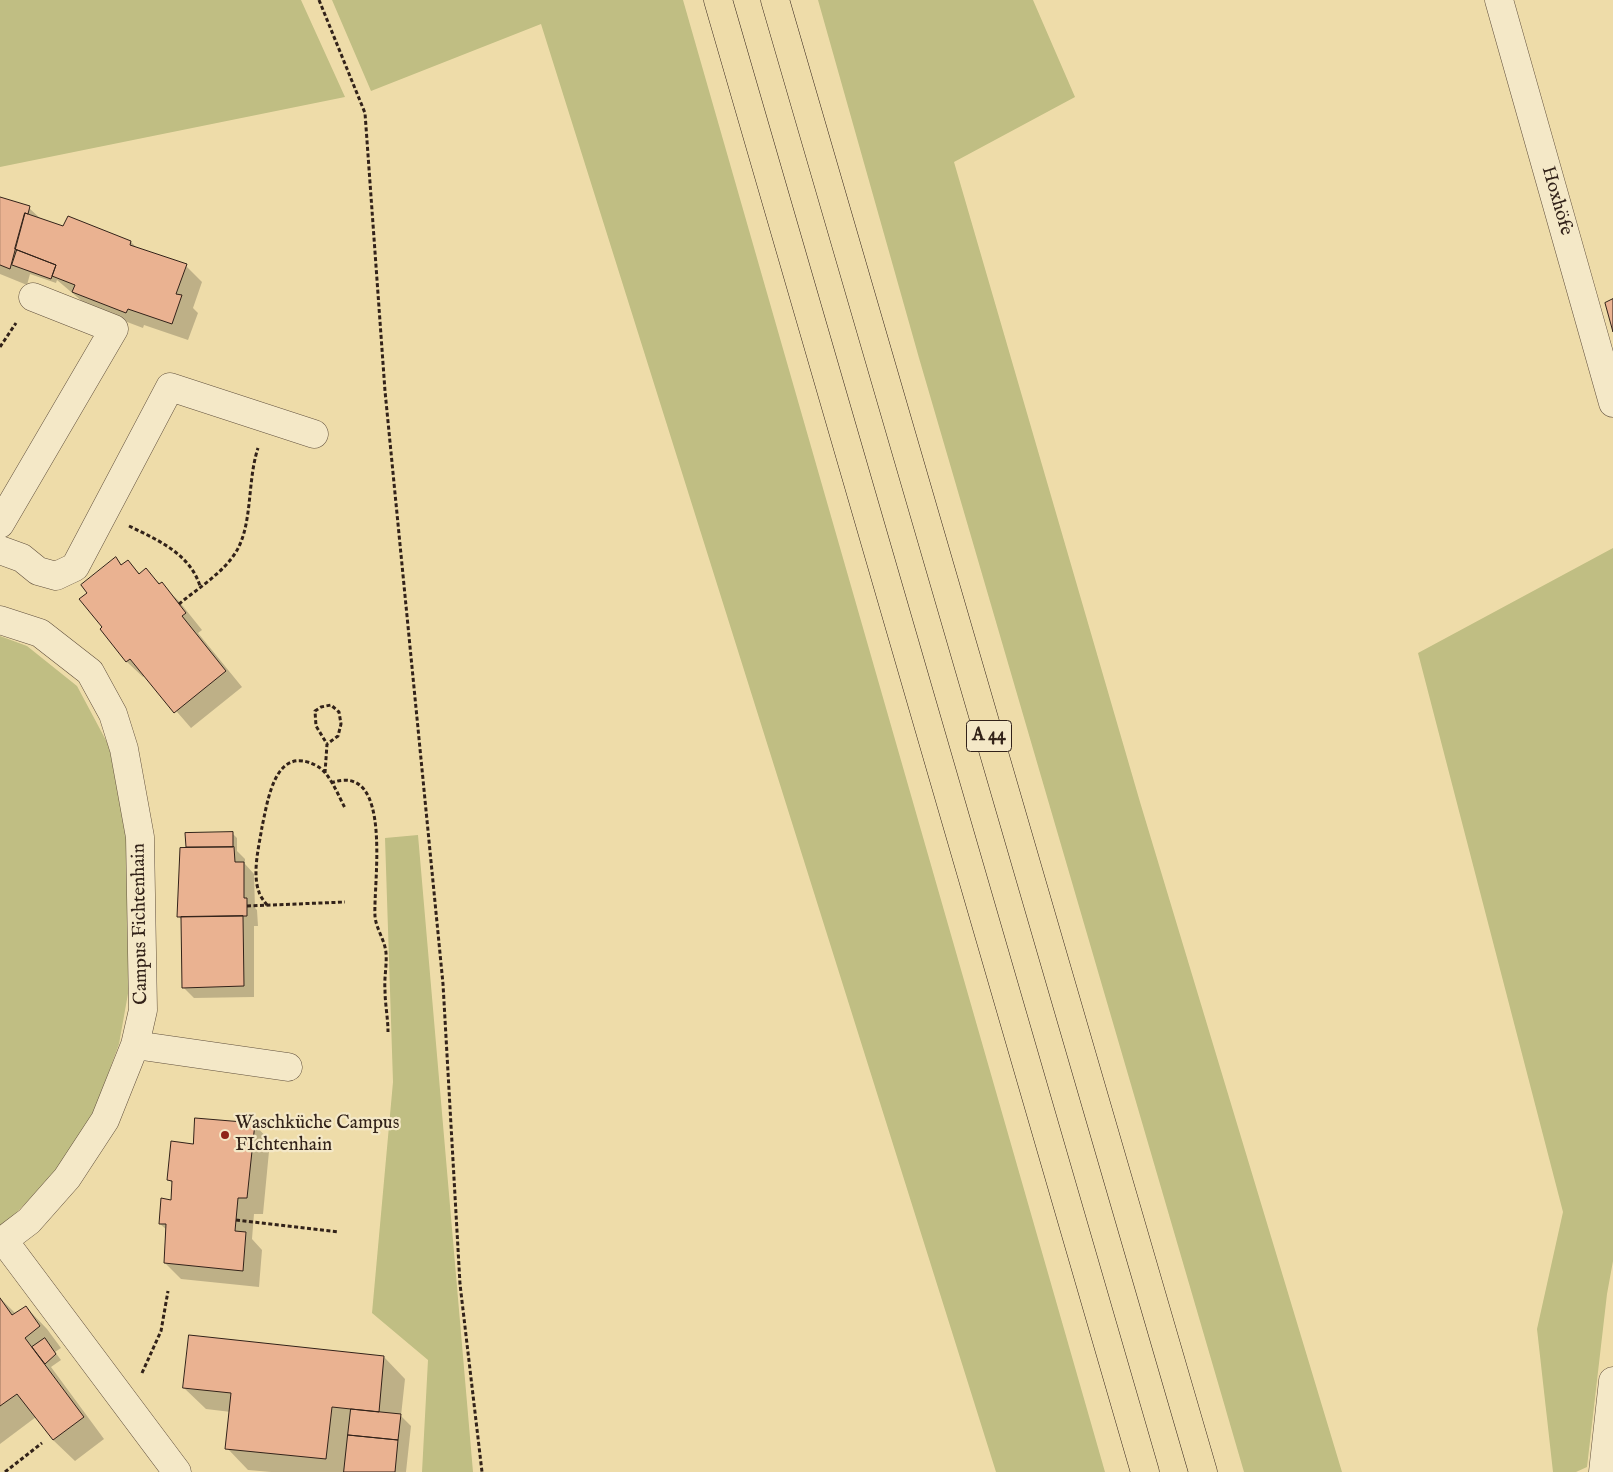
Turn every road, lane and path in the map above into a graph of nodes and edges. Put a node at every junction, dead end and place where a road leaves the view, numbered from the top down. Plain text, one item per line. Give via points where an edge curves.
1 (319, 0) edge
2 (718, 0) edge
3 (775, 0) edge
4 (1499, 0) edge
5 (33, 297) dead end
6 (1613, 403) edge
7 (269, 419) junction
8 (314, 434) dead end
9 (103, 514) junction
10 (0, 524) edge
11 (0, 550) edge
12 (200, 586) junction
13 (178, 604) dead end
14 (0, 620) edge
15 (327, 744) junction
16 (325, 774) junction
17 (331, 783) junction
18 (345, 808) dead end
19 (345, 902) dead end
20 (267, 905) junction
21 (247, 906) dead end
22 (388, 1032) dead end
23 (135, 1045) junction
24 (288, 1067) dead end
25 (236, 1220) dead end
26 (339, 1232) dead end
27 (2, 1242) edge
28 (168, 1291) dead end
29 (1613, 1380) edge
30 (123, 1403) junction
31 (42, 1443) dead end
32 (5, 1472) edge
33 (177, 1472) edge
34 (482, 1472) edge
35 (1145, 1472) edge
36 (1203, 1472) edge
37 (1603, 1472) edge

1 - 34 path via 365,113 385,391 443,984 460,1284
2 - 35 highway
3 - 36 highway, A 44
4 - 6 street, Hoxhöfe
5 - 10 street via 114,329
7 - 8 street
7 - 9 street via 170,386
7 - 12 path via 251,473 244,532 236,553
9 - 11 street via 75,567 56,576 38,571 22,558
9 - 12 path via 181,555 196,573
12 - 13 path
14 - 23 street, Campus Fichtenhain via 40,633 90,672 113,714 124,749 140,837 144,1010
15 - 15 path via 316,726 315,711 331,706 339,712 340,724 338,736
15 - 16 path
16 - 17 path
16 - 20 path via 318,766 302,761 287,764 276,776 268,794 257,876 258,892
17 - 18 path
17 - 22 path via 344,778 362,785 374,807 375,918 386,952
19 - 20 path
20 - 21 path
23 - 24 street
23 - 27 street, Campus Fichtenhain via 105,1120 67,1178 29,1221
25 - 26 path
27 - 30 street
28 - 30 path via 161,1331 135,1389
29 - 37 street
30 - 33 street
31 - 32 path

